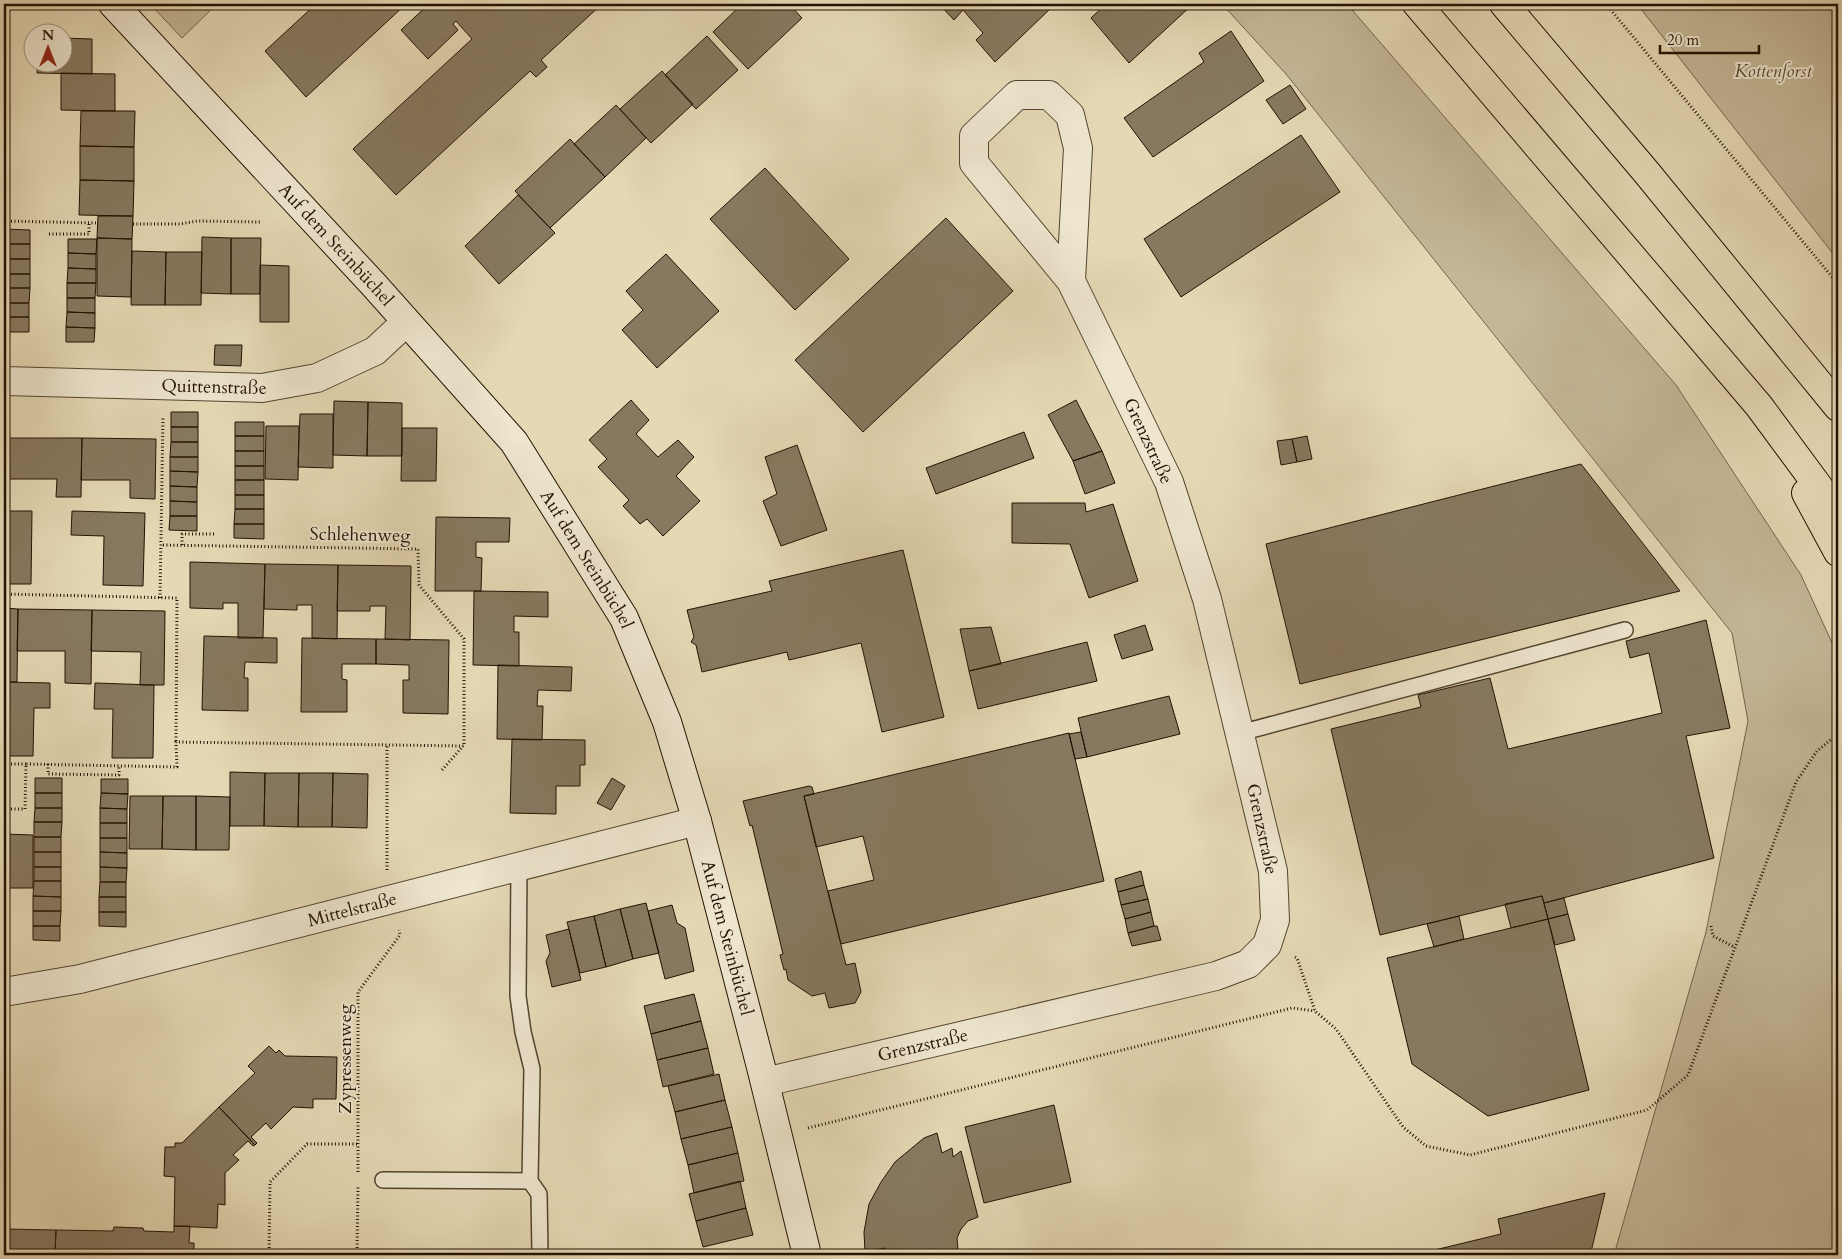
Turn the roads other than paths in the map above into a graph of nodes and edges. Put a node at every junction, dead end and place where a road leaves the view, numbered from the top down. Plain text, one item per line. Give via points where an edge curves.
1 (114, 4) edge
2 (1417, 4) edge
3 (1504, 4) edge
4 (1071, 281) junction
5 (406, 322) junction
6 (4, 381) edge
7 (1759, 406) junction
8 (1838, 407) edge
9 (1838, 513) edge
10 (1838, 552) edge
11 (1625, 630) dead end
12 (1240, 733) junction
13 (697, 821) junction
14 (519, 867) junction
15 (4, 992) edge
16 (764, 1082) junction
17 (383, 1180) dead end
18 (530, 1181) junction
19 (540, 1255) edge
20 (807, 1255) edge

1 - 5 street, Auf dem Steinbüchel
2 - 7 highway
3 - 8 highway via 1647,172
4 - 4 street, Grenzstraße via 1078,148 1070,115 1049,96 1016,95 974,136 974,163
4 - 12 street, Grenzstraße via 1169,482 1207,599
5 - 6 street, Quittenstraße via 375,351 316,378 262,388
5 - 13 street, Auf dem Steinbüchel via 514,442 624,618 667,722
7 - 9 highway
7 - 10 highway
11 - 12 lane
12 - 16 street, Grenzstraße via 1273,872 1275,920 1267,945 1248,964 1216,976
13 - 14 street, Mittelstraße
13 - 16 street, Auf dem Steinbüchel
14 - 15 street, Mittelstraße via 80,979
14 - 18 lane via 518,996 532,1069
16 - 20 street, Auf dem Steinbüchel
17 - 18 lane
18 - 19 lane via 539,1194

